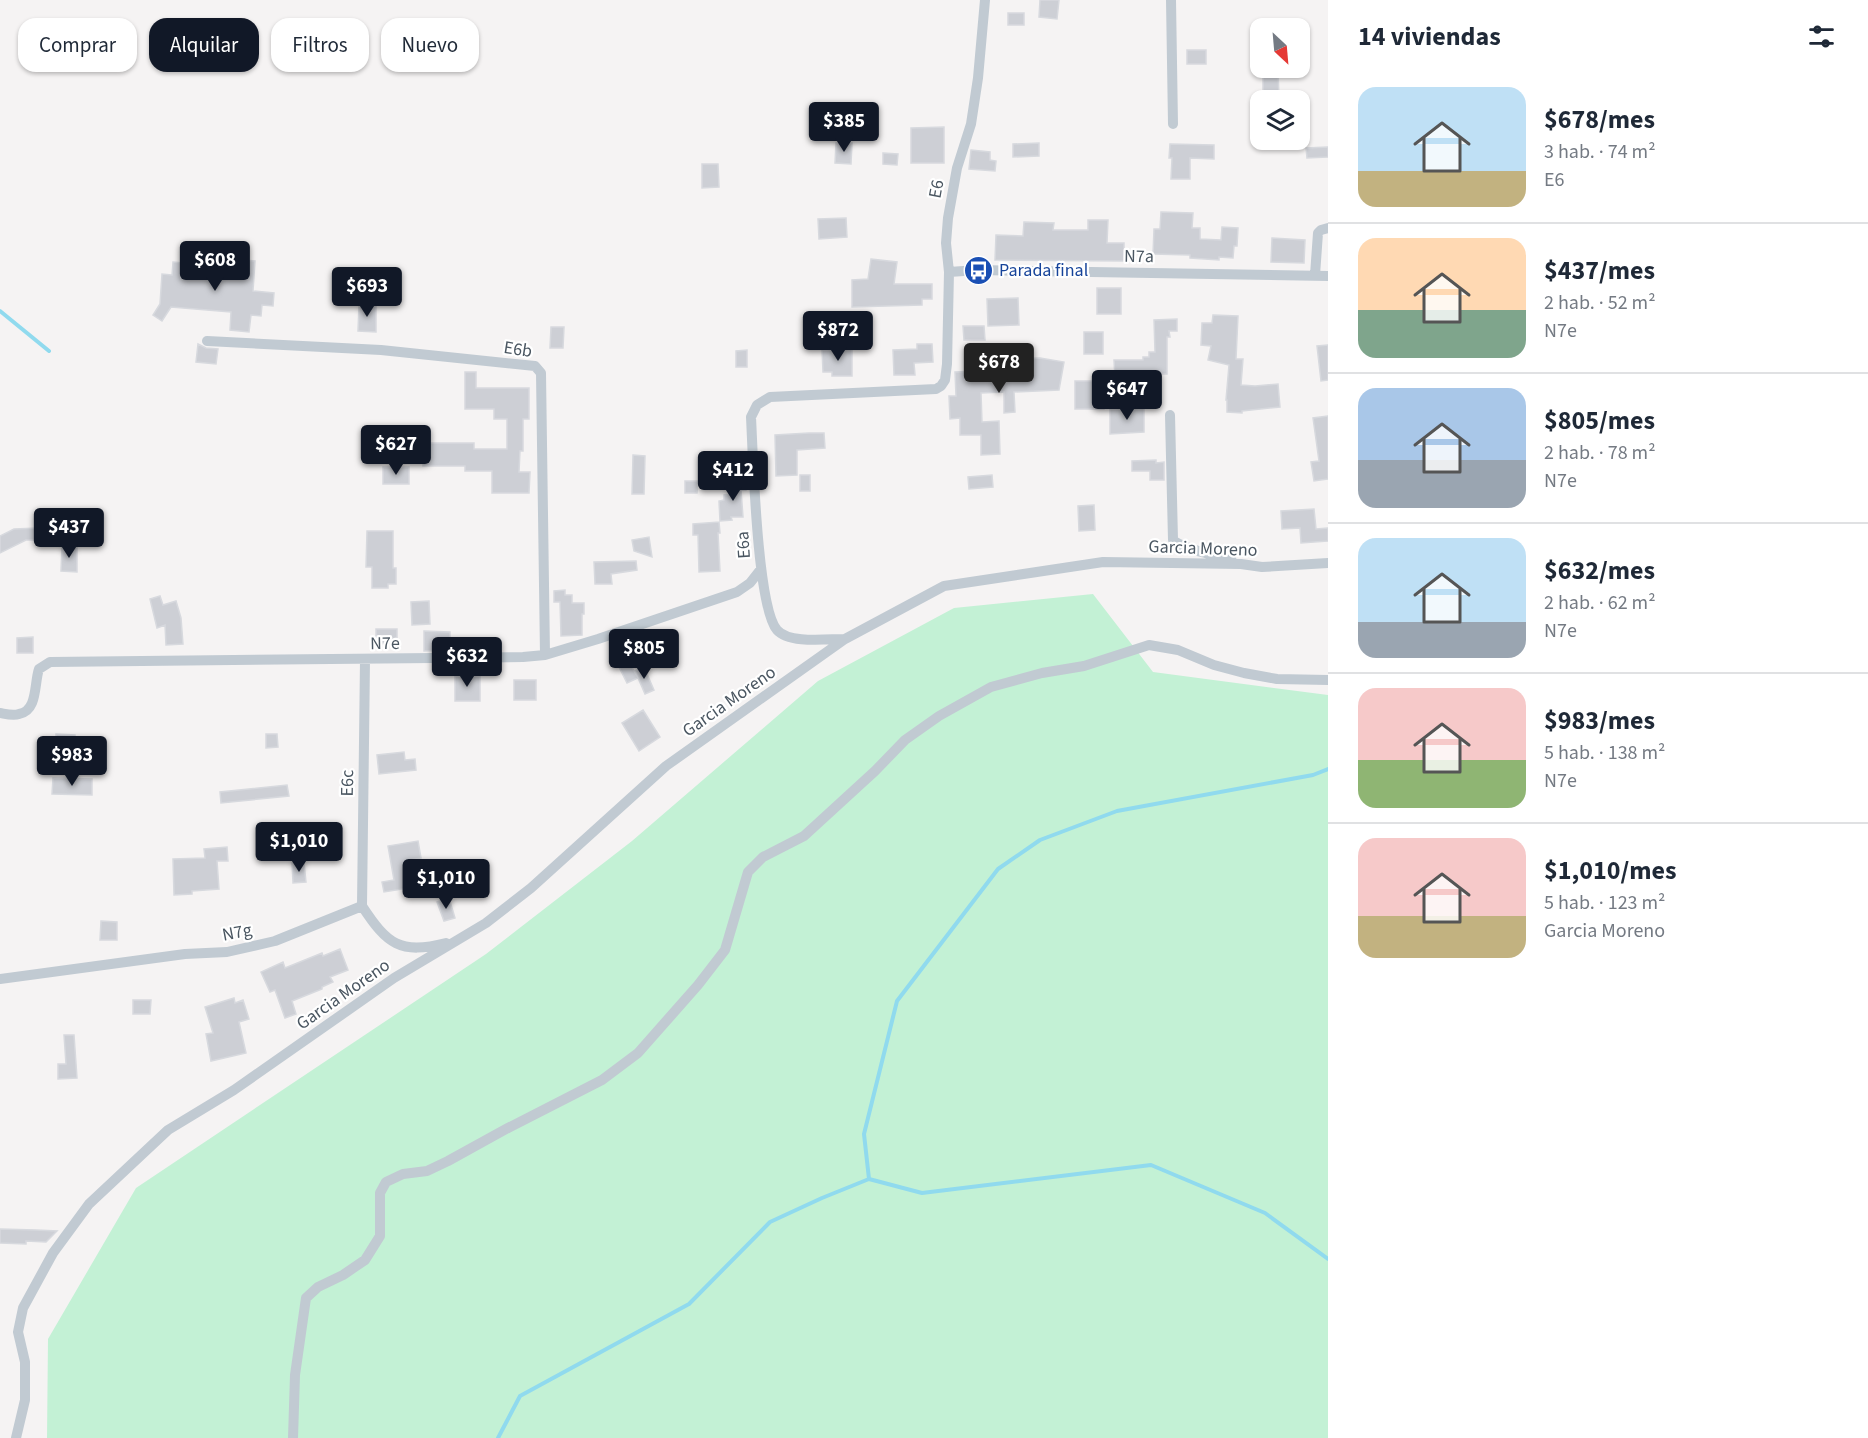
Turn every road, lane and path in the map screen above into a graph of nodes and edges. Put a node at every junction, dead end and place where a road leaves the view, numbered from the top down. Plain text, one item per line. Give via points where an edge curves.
1 (985, 0) edge
2 (1171, 0) edge
3 (1173, 124) dead end
4 (1328, 228) edge
5 (949, 272) junction
6 (1315, 275) junction
7 (1328, 276) edge
8 (207, 341) dead end
9 (753, 411) joint
10 (1170, 415) dead end
11 (1328, 563) edge
12 (1241, 564) junction
13 (761, 569) junction
14 (845, 639) junction
15 (545, 655) junction
16 (365, 660) junction
17 (1328, 680) edge
18 (0, 713) edge
19 (362, 906) junction
20 (457, 940) junction
21 (0, 979) edge
22 (16, 1438) edge
23 (293, 1438) edge

1 - 5 street, E6 via 971,124 957,168 948,218
2 - 3 street
4 - 6 street via 1318,233
5 - 6 street, N7a
5 - 9 street, E6 via 947,364 941,386 782,395 763,400
6 - 7 street, N7a
8 - 15 street, E6b via 381,350 535,366 541,373
9 - 13 street, E6a
10 - 12 street via 1173,540 1179,546
11 - 12 street, Garcia Moreno via 1262,567
12 - 14 street, Garcia Moreno via 1103,562 944,586
13 - 14 street via 771,619 778,631 788,638
13 - 15 street, N7e via 737,592
14 - 20 street, Garcia Moreno via 666,766 531,888
15 - 16 street, N7e
16 - 18 street, N7e via 50,662 39,669 27,711 17,715
16 - 19 street, E6c
17 - 23 street via 1277,679 1244,673 1178,650 1149,645 1084,666 991,687 905,740 804,836 763,857 748,873 725,950 638,1053 602,1080 448,1161 428,1171 403,1174 386,1182 380,1193 380,1236 365,1260 306,1298 295,1375
19 - 20 street via 378,930 398,945 430,947
19 - 21 street, N7g via 275,940 227,952
20 - 22 street, Garcia Moreno via 168,1130 89,1204 53,1253 22,1308 18,1325 26,1383

